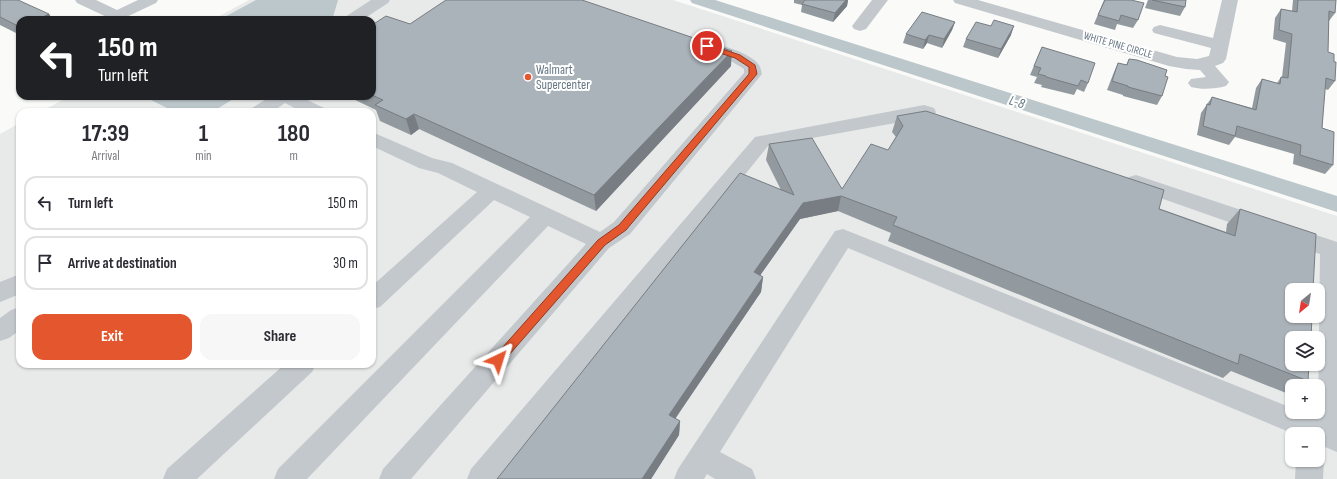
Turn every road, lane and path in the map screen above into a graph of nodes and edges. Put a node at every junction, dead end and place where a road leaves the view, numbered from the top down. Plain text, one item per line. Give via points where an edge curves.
1 (83, 0) edge
2 (150, 0) edge
3 (382, 0) edge
4 (880, 0) edge
5 (961, 0) edge
6 (1230, 0) edge
7 (357, 16) edge
8 (860, 26) dead end
9 (1160, 30) dead end
10 (685, 39) edge
11 (1220, 45) junction
12 (1204, 64) junction
13 (1197, 83) dead end
14 (278, 100) edge
15 (292, 100) edge
16 (265, 108) edge
17 (307, 108) edge
18 (946, 119) edge
19 (376, 140) edge
20 (1121, 177) edge
21 (492, 190) junction
22 (545, 215) junction
23 (602, 242) junction
24 (1334, 250) edge
25 (16, 285) edge
26 (0, 293) edge
27 (376, 296) edge
28 (16, 320) edge
29 (0, 331) edge
30 (299, 368) edge
31 (1304, 427) edge
32 (1325, 427) edge
33 (1310, 467) edge
34 (695, 468) edge
35 (177, 479) edge
36 (288, 479) edge
37 (393, 479) edge
38 (481, 479) edge
39 (742, 479) edge
40 (1309, 479) edge

1 - 2 lane via 117,16
3 - 7 lane
4 - 8 lane
5 - 12 lane, WHITE PINE CIRCLE via 1175,62 1188,65
6 - 11 lane
9 - 11 lane
10 - 23 lane via 738,57 752,67 753,74 622,228
11 - 12 lane via 1217,59
12 - 13 lane via 1220,82
14 - 16 lane
15 - 17 lane
18 - 38 lane via 924,111 762,141
19 - 21 lane
20 - 24 lane
21 - 22 lane
21 - 27 lane
22 - 23 lane
22 - 36 lane
23 - 37 lane
24 - 32 lane via 1330,419
25 - 26 lane
28 - 29 lane
30 - 35 lane
31 - 34 lane via 843,237
33 - 40 lane
34 - 39 lane

